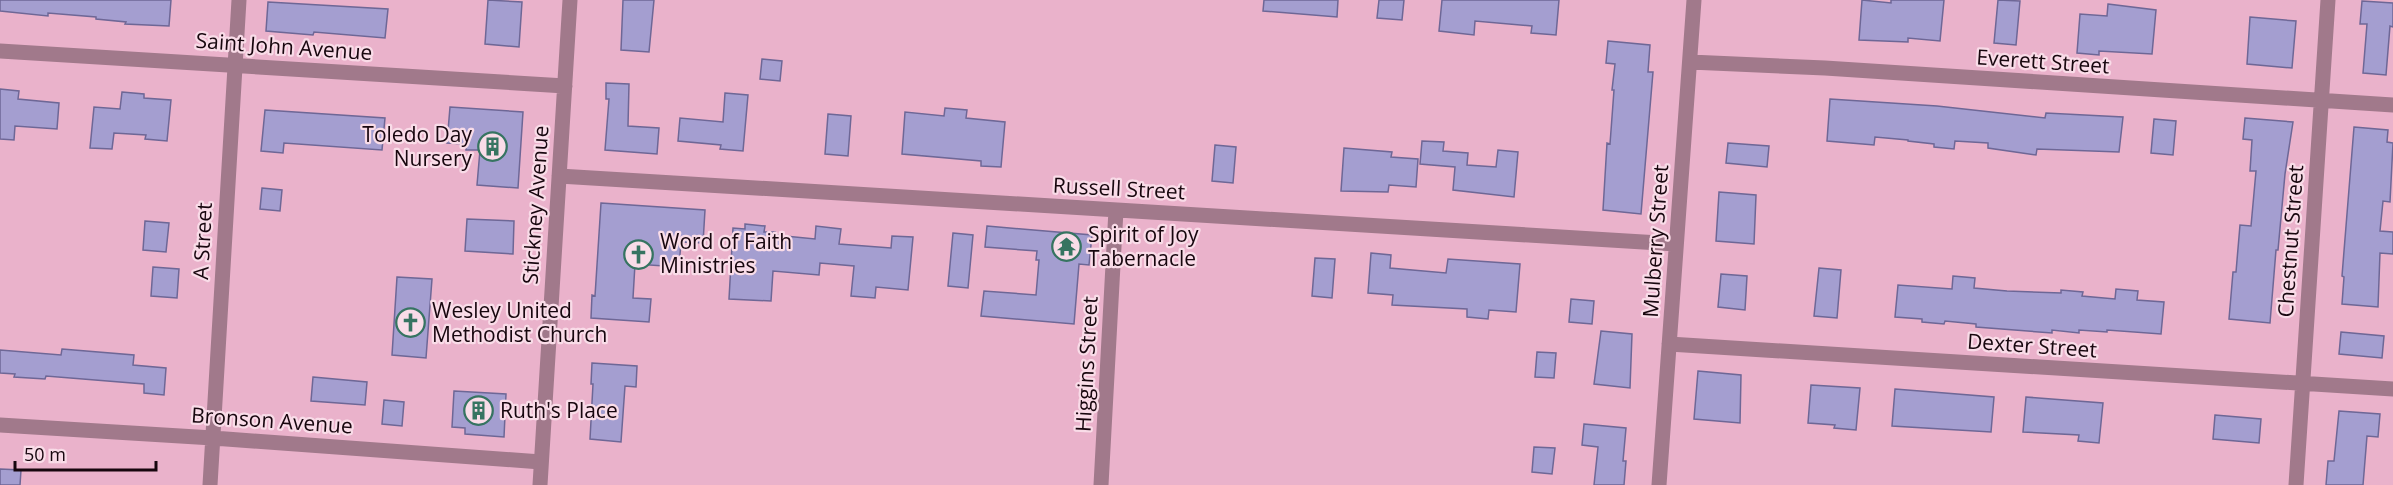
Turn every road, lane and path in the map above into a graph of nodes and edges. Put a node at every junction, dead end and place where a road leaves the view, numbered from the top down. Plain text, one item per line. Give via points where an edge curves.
1 (239, 0) edge
2 (570, 0) edge
3 (1695, 0) edge
4 (2328, 0) edge
5 (0, 51) edge
6 (1690, 62) junction
7 (235, 64) junction
8 (565, 86) junction
9 (2322, 101) junction
10 (2393, 105) edge
11 (559, 176) junction
12 (1116, 210) junction
13 (1676, 244) junction
14 (1669, 344) junction
15 (2303, 383) junction
16 (2393, 389) edge
17 (0, 425) edge
18 (213, 438) junction
19 (541, 462) junction
20 (210, 485) edge
21 (540, 485) edge
22 (1101, 485) edge
23 (1659, 485) edge
24 (2296, 485) edge

1 - 7 street, A Street
2 - 8 street, Stickney Avenue
3 - 6 street, Mulberry Street
4 - 9 street, Chestnut Street
5 - 7 street, Saint John Avenue
6 - 9 street, Everett Street
6 - 13 street, Mulberry Street
7 - 8 street, Saint John Avenue
7 - 18 street, A Street
8 - 11 street, Stickney Avenue
9 - 10 street, Everett Street
9 - 15 street, Chestnut Street
11 - 12 street, Russell Street
11 - 19 street, Stickney Avenue
12 - 13 street, Russell Street
12 - 22 street, Higgins Street
13 - 14 street, Mulberry Street
14 - 15 street, Dexter Street
14 - 23 street, Mulberry Street
15 - 16 street, Dexter Street
15 - 24 street, Chestnut Street
17 - 18 street, Bronson Avenue
18 - 19 street, Bronson Avenue
18 - 20 street, A Street
19 - 21 street, Stickney Avenue

